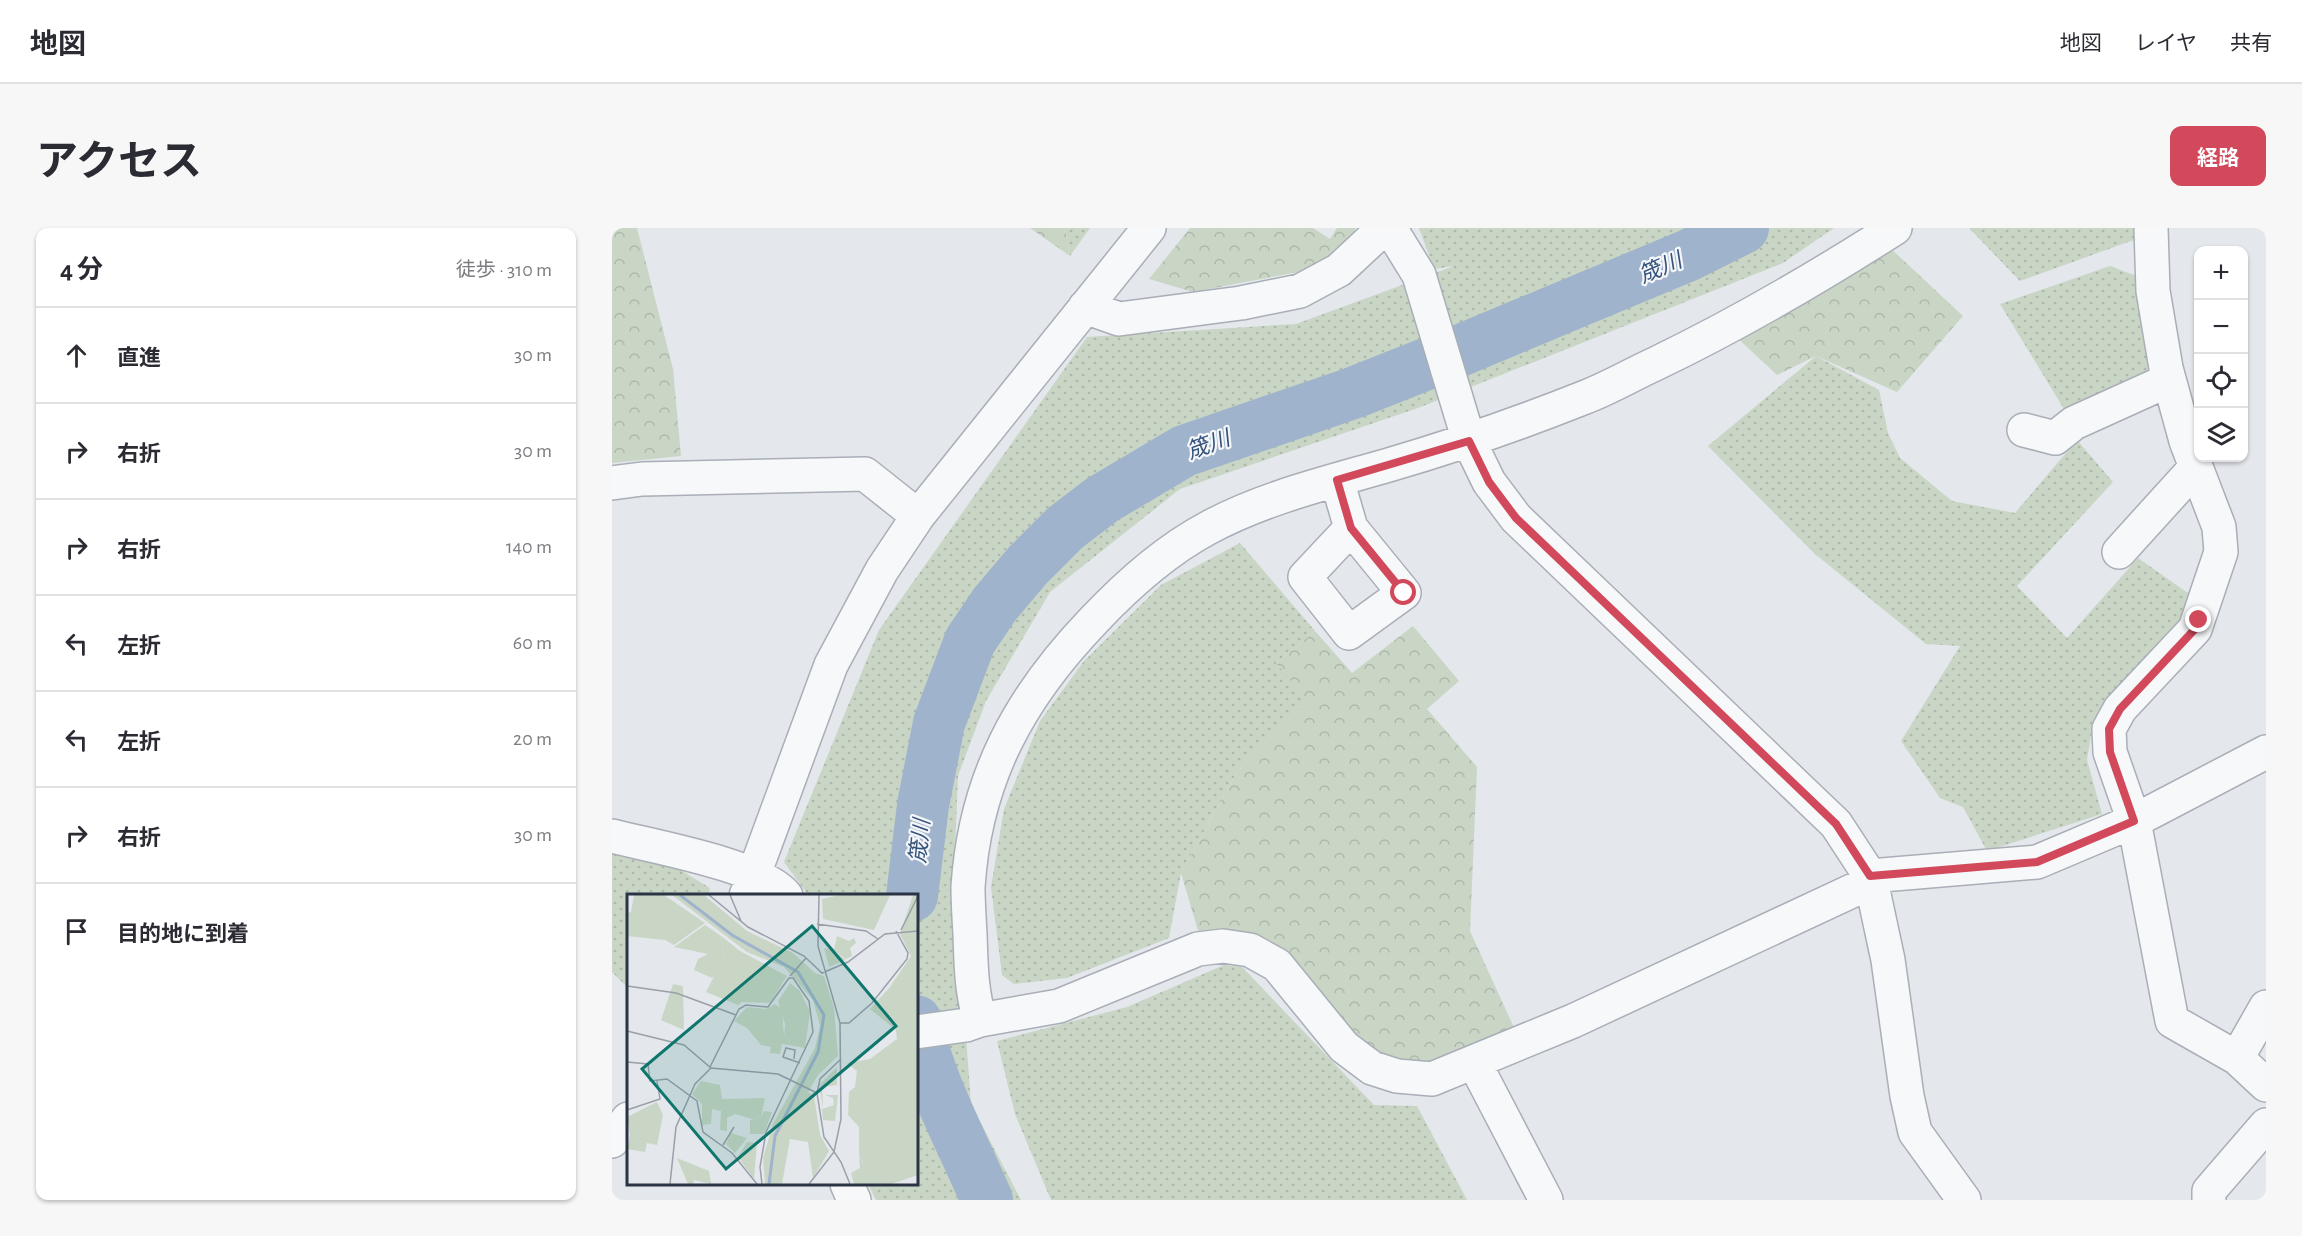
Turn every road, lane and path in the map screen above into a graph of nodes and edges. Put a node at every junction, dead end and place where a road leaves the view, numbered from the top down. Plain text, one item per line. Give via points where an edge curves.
1 (1149, 228) edge
2 (1384, 228) edge
3 (1390, 228) edge
4 (1895, 228) edge
5 (2151, 228) edge
6 (1085, 307) junction
7 (2169, 380) junction
8 (2024, 429) dead end
9 (1469, 441) junction
10 (2196, 467) junction
11 (1337, 480) junction
12 (612, 483) edge
13 (918, 516) junction
14 (1351, 528) dead end
15 (2119, 552) dead end
16 (2266, 752) edge
17 (2134, 821) junction
18 (612, 836) edge
19 (1870, 879) junction
20 (749, 885) edge
21 (785, 894) edge
22 (2266, 1007) edge
23 (973, 1022) junction
24 (918, 1032) edge
25 (2237, 1058) junction
26 (1474, 1062) junction
27 (2266, 1085) edge
28 (627, 1120) edge
29 (2266, 1125) edge
30 (612, 1141) edge
31 (848, 1185) edge
32 (854, 1200) edge
33 (1546, 1200) edge
34 (1964, 1200) edge
35 (2209, 1200) edge

1 - 6 street
2 - 6 street via 1339,270 1300,291 1119,319
3 - 9 street via 1419,275
4 - 9 street via 1725,330 1587,397
5 - 7 street via 2153,291
6 - 13 street
7 - 8 street via 2074,423 2055,438
7 - 10 street
9 - 11 street
9 - 19 street via 1489,482 1516,518 1836,824
10 - 15 street
10 - 17 street via 2219,527 2221,552 2195,629 2120,709 2109,729 2110,752
11 - 14 street
11 - 23 street via 1210,527 1163,556 1097,616 1032,693 1005,740 985,789 973,849 968,888
12 - 13 street via 865,474
13 - 20 street via 882,570 831,665
16 - 17 street
17 - 19 street via 2037,862
17 - 25 street via 2172,1021
18 - 20 street via 703,859
19 - 26 street via 1573,1021
19 - 34 street via 1888,960 1915,1132
20 - 21 street via 780,887
22 - 25 street
23 - 24 street
23 - 26 street via 1059,1006 1198,949 1223,946 1250,950 1276,965 1344,1047 1372,1068 1397,1076 1432,1079
25 - 27 street
26 - 33 street
28 - 30 street
29 - 35 street via 2209,1191
31 - 32 street

